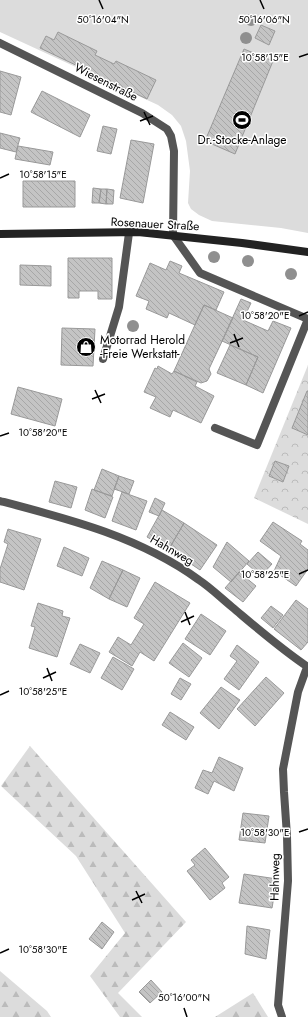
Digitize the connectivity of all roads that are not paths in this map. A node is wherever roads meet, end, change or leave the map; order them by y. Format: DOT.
graph roads {
  1 [pos="0,43"];
  2 [pos="130,233"];
  3 [pos="0,234"];
  4 [pos="173,235"];
  5 [pos="308,252"];
  6 [pos="103,359"];
  7 [pos="215,428"];
  8 [pos="0,500"];
  9 [pos="307,667"];
  10 [pos="282,1017"];
  1 -- 4 [label="street, Wiesenstraße"];
  2 -- 3 [label="street, Rosenauer Straße"];
  2 -- 4 [label="street, Rosenauer Straße"];
  2 -- 6 [label="street"];
  4 -- 5 [label="street, Rosenauer Straße"];
  4 -- 7 [label="street"];
  8 -- 9 [label="street, Hahnweg"];
  9 -- 10 [label="street, Hahnweg"];
}
